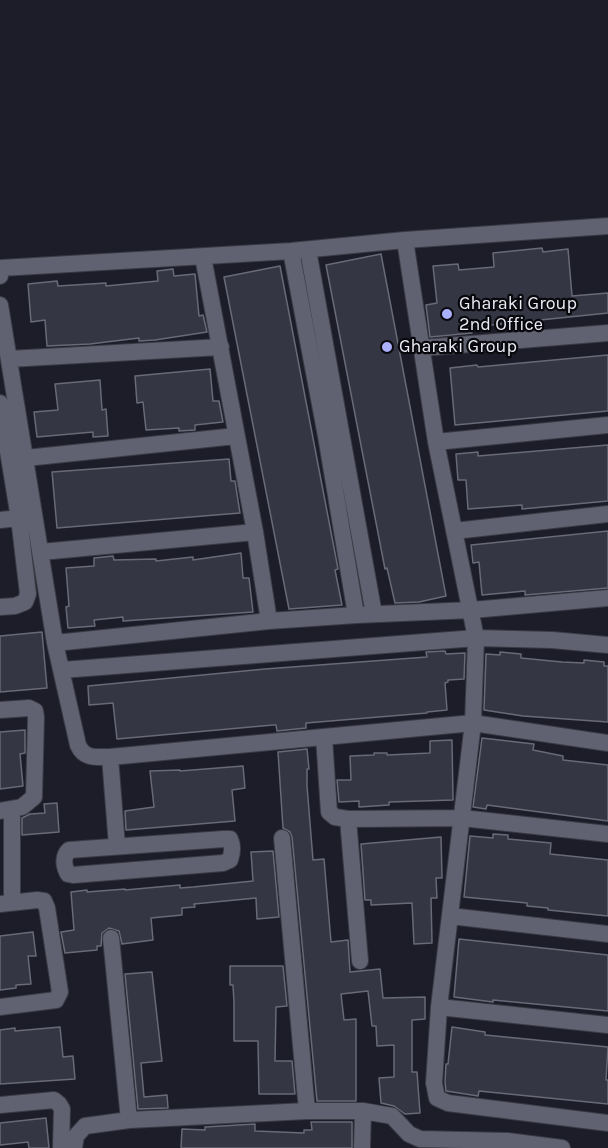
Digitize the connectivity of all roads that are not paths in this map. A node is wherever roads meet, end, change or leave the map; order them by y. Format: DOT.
graph roads {
  1 [pos="608,226"];
  2 [pos="405,240"];
  3 [pos="300,250"];
  4 [pos="203,257"];
  5 [pos="0,276"];
  6 [pos="0,305"];
  7 [pos="608,333"];
  8 [pos="220,347"];
  9 [pos="421,348"];
  10 [pos="9,359"];
  11 [pos="0,403"];
  12 [pos="2,421"];
  13 [pos="608,425"];
  14 [pos="334,435"];
  15 [pos="237,436"];
  16 [pos="436,442"];
  17 [pos="26,458"];
  18 [pos="608,514"];
  19 [pos="19,518"];
  20 [pos="0,520"];
  21 [pos="454,531"];
  22 [pos="255,532"];
  23 [pos="41,552"];
  24 [pos="608,598"];
  25 [pos="0,607"];
  26 [pos="472,610"];
  27 [pos="374,614"];
  28 [pos="356,615"];
  29 [pos="269,621"];
  30 [pos="476,638"];
  31 [pos="55,642"];
  32 [pos="608,645"];
  33 [pos="62,670"];
  34 [pos="0,710"];
  35 [pos="473,723"];
  36 [pos="324,737"];
  37 [pos="608,743"];
  38 [pos="110,757"];
  39 [pos="6,810"];
  40 [pos="462,818"];
  41 [pos="348,819"];
  42 [pos="608,834"];
  43 [pos="282,838"];
  44 [pos="117,846"];
  45 [pos="6,903"];
  46 [pos="450,916"];
  47 [pos="608,934"];
  48 [pos="111,938"];
  49 [pos="360,961"];
  50 [pos="0,1007"];
  51 [pos="439,1007"];
  52 [pos="608,1025"];
  53 [pos="0,1105"];
  54 [pos="308,1111"];
  55 [pos="363,1111"];
  56 [pos="129,1120"];
  57 [pos="608,1123"];
  58 [pos="429,1143"];
  59 [pos="507,1145"];
  60 [pos="62,1148"];
  61 [pos="74,1148"];
  62 [pos="362,1148"];
  63 [pos="562,1148"];
  1 -- 2 [label="street"];
  2 -- 3 [label="street"];
  2 -- 9 [label="street"];
  3 -- 4 [label="street"];
  3 -- 14 [label="street"];
  4 -- 5 [label="street"];
  4 -- 8 [label="street"];
  6 -- 10 [label="street"];
  7 -- 9 [label="street"];
  8 -- 10 [label="street"];
  8 -- 15 [label="street"];
  9 -- 16 [label="street"];
  10 -- 17 [label="street"];
  11 -- 12 [label="street"];
  12 -- 19 [label="street"];
  13 -- 16 [label="street"];
  14 -- 27 [label="street"];
  14 -- 28 [label="street"];
  15 -- 17 [label="street"];
  15 -- 22 [label="street"];
  16 -- 21 [label="street"];
  17 -- 23 [label="street"];
  18 -- 21 [label="street"];
  19 -- 20 [label="street"];
  19 -- 25 [label="street"];
  21 -- 26 [label="street"];
  22 -- 23 [label="street"];
  22 -- 29 [label="street"];
  23 -- 31 [label="street"];
  24 -- 26 [label="street"];
  26 -- 27 [label="street"];
  26 -- 30 [label="street"];
  27 -- 28 [label="street"];
  28 -- 29 [label="street"];
  29 -- 31 [label="street"];
  30 -- 32 [label="street"];
  30 -- 33 [label="street"];
  30 -- 35 [label="street"];
  31 -- 33 [label="street"];
  33 -- 38 [label="street"];
  34 -- 39 [label="street"];
  35 -- 36 [label="street"];
  35 -- 37 [label="street"];
  35 -- 40 [label="street"];
  36 -- 38 [label="street"];
  36 -- 41 [label="street"];
  38 -- 44 [label="street"];
  39 -- 45 [label="street"];
  40 -- 41 [label="street"];
  40 -- 42 [label="street"];
  40 -- 46 [label="street"];
  41 -- 49 [label="street"];
  43 -- 54 [label="street"];
  44 -- 44 [label="street"];
  45 -- 50 [label="street"];
  46 -- 47 [label="street"];
  46 -- 51 [label="street"];
  48 -- 56 [label="street"];
  51 -- 52 [label="street"];
  51 -- 57 [label="street"];
  53 -- 60 [label="street"];
  54 -- 55 [label="street"];
  54 -- 56 [label="street"];
  55 -- 58 [label="street"];
  55 -- 62 [label="street"];
  56 -- 61 [label="street"];
  58 -- 59 [label="street"];
  59 -- 63 [label="street"];
}
